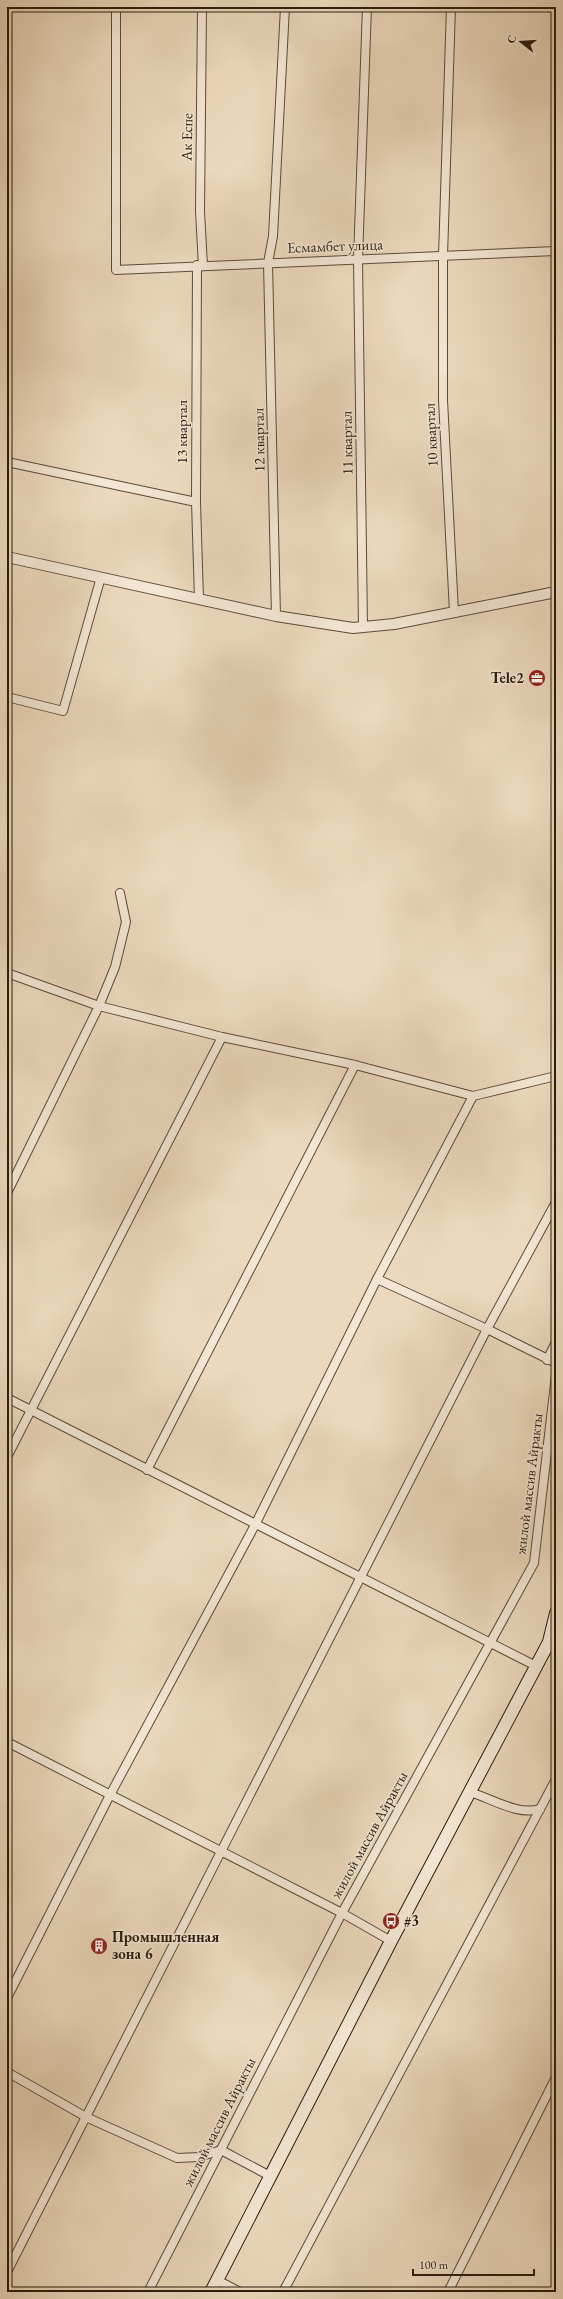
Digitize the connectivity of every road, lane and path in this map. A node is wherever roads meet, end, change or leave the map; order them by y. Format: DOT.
graph roads {
  1 [pos="116,7"];
  2 [pos="202,7"];
  3 [pos="285,7"];
  4 [pos="367,7"];
  5 [pos="451,7"];
  6 [pos="556,251"];
  7 [pos="443,256"];
  8 [pos="358,259"];
  9 [pos="268,263"];
  10 [pos="200,266"];
  11 [pos="7,462"];
  12 [pos="196,502"];
  13 [pos="7,557"];
  14 [pos="101,577"];
  15 [pos="556,592"];
  16 [pos="199,599"];
  17 [pos="454,612"];
  18 [pos="276,616"];
  19 [pos="364,627"];
  20 [pos="7,697"];
  21 [pos="120,893"];
  22 [pos="7,973"];
  23 [pos="99,1006"];
  24 [pos="222,1037"];
  25 [pos="355,1064"];
  26 [pos="556,1076"];
  27 [pos="473,1096"];
  28 [pos="7,1193"];
  29 [pos="556,1202"];
  30 [pos="377,1279"];
  31 [pos="487,1329"];
  32 [pos="556,1342"];
  33 [pos="547,1360"];
  34 [pos="556,1364"];
  35 [pos="556,1375"];
  36 [pos="7,1398"];
  37 [pos="31,1410"];
  38 [pos="7,1457"];
  39 [pos="147,1470"];
  40 [pos="255,1525"];
  41 [pos="360,1578"];
  42 [pos="556,1613"];
  43 [pos="491,1643"];
  44 [pos="536,1666"];
  45 [pos="7,1742"];
  46 [pos="556,1779"];
  47 [pos="470,1792"];
  48 [pos="110,1795"];
  49 [pos="540,1809"];
  50 [pos="221,1851"];
  51 [pos="342,1913"];
  52 [pos="391,1941"];
  53 [pos="7,1998"];
  54 [pos="7,2072"];
  55 [pos="556,2077"];
  56 [pos="86,2117"];
  57 [pos="221,2150"];
  58 [pos="270,2176"];
  59 [pos="7,2272"];
  60 [pos="217,2280"];
  61 [pos="148,2292"];
  62 [pos="211,2292"];
  63 [pos="240,2292"];
  64 [pos="283,2292"];
  65 [pos="448,2292"];
  1 -- 10 [label="street, Есмамбет улица"];
  2 -- 10 [label="street, Ак Еспе"];
  3 -- 9 [label="street"];
  4 -- 8 [label="street"];
  5 -- 7 [label="street"];
  6 -- 7 [label="street, Есмамбет улица"];
  7 -- 8 [label="street, Есмамбет улица"];
  7 -- 17 [label="street, 10 квартал"];
  8 -- 9 [label="street, Есмамбет улица"];
  8 -- 19 [label="street, 11 квартал"];
  9 -- 10 [label="street, Есмамбет улица"];
  9 -- 18 [label="street, 12 квартал"];
  10 -- 12 [label="street, 13 квартал"];
  11 -- 12 [label="street"];
  12 -- 16 [label="street, 13 квартал"];
  13 -- 14 [label="street"];
  14 -- 16 [label="street"];
  14 -- 20 [label="street"];
  15 -- 17 [label="street"];
  16 -- 18 [label="street"];
  17 -- 19 [label="street"];
  18 -- 19 [label="street"];
  21 -- 23 [label="street"];
  22 -- 23 [label="street"];
  23 -- 24 [label="street"];
  23 -- 28 [label="street"];
  24 -- 25 [label="street"];
  24 -- 37 [label="street"];
  25 -- 27 [label="street"];
  25 -- 39 [label="street"];
  26 -- 27 [label="street"];
  27 -- 30 [label="street"];
  29 -- 31 [label="street"];
  30 -- 31 [label="street"];
  30 -- 40 [label="street"];
  31 -- 33 [label="street"];
  31 -- 41 [label="street"];
  32 -- 33 [label="street"];
  33 -- 34 [label="street"];
  35 -- 43 [label="street, жилой массив Айракты"];
  36 -- 37 [label="street"];
  37 -- 38 [label="street"];
  37 -- 39 [label="street"];
  39 -- 40 [label="street"];
  40 -- 41 [label="street"];
  40 -- 48 [label="street"];
  41 -- 43 [label="street"];
  41 -- 50 [label="street"];
  42 -- 44 [label="main road"];
  43 -- 44 [label="street"];
  43 -- 51 [label="street, жилой массив Айракты"];
  44 -- 47 [label="main road"];
  45 -- 48 [label="street"];
  46 -- 49 [label="street"];
  47 -- 49 [label="street"];
  47 -- 52 [label="main road"];
  48 -- 50 [label="street"];
  48 -- 53 [label="street"];
  49 -- 64 [label="street"];
  50 -- 51 [label="street"];
  50 -- 56 [label="street"];
  51 -- 52 [label="street"];
  51 -- 57 [label="street, жилой массив Айракты"];
  52 -- 58 [label="main road"];
  54 -- 56 [label="street"];
  55 -- 65 [label="street"];
  56 -- 57 [label="street"];
  56 -- 59 [label="street"];
  57 -- 58 [label="street"];
  57 -- 61 [label="street, жилой массив Айракты"];
  58 -- 60 [label="main road"];
  60 -- 62 [label="main road"];
  60 -- 63 [label="street"];
}
